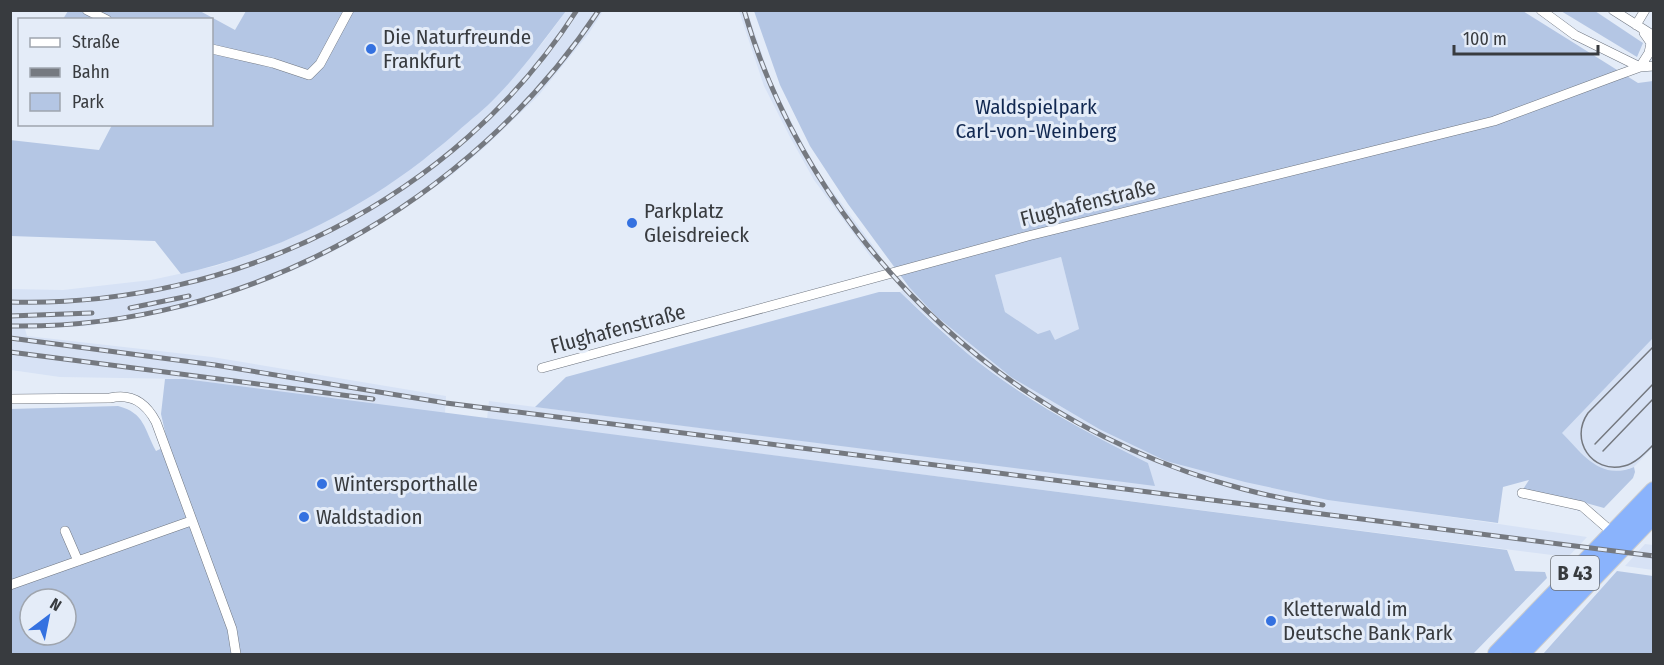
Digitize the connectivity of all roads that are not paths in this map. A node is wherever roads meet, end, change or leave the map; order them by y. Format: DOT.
graph roads {
  1 [pos="87,10"];
  2 [pos="349,10"];
  3 [pos="1541,10"];
  4 [pos="1613,10"];
  5 [pos="1645,10"];
  6 [pos="103,18"];
  7 [pos="1639,27"];
  8 [pos="1653,36"];
  9 [pos="213,49"];
  10 [pos="1653,66"];
  11 [pos="1640,67"];
  12 [pos="542,369"];
  13 [pos="10,399"];
  14 [pos="1653,491"];
  15 [pos="1522,493"];
  16 [pos="1653,514"];
  17 [pos="191,521"];
  18 [pos="65,531"];
  19 [pos="1613,533"];
  20 [pos="78,561"];
  21 [pos="10,585"];
  22 [pos="236,654"];
  23 [pos="1497,654"];
  24 [pos="1520,654"];
  1 -- 6 [label="street"];
  2 -- 9 [label="street"];
  3 -- 11 [label="street"];
  4 -- 7 [label="street"];
  5 -- 7 [label="street"];
  7 -- 8 [label="street"];
  7 -- 11 [label="street"];
  10 -- 11 [label="street, Flughafenstraße"];
  11 -- 12 [label="street, Flughafenstraße"];
  13 -- 17 [label="street"];
  14 -- 19 [label="highway, B 43"];
  15 -- 19 [label="street"];
  16 -- 24 [label="highway, B 43"];
  17 -- 20 [label="street"];
  17 -- 22 [label="street"];
  18 -- 20 [label="street"];
  19 -- 23 [label="highway, B 43"];
  20 -- 21 [label="street"];
}
